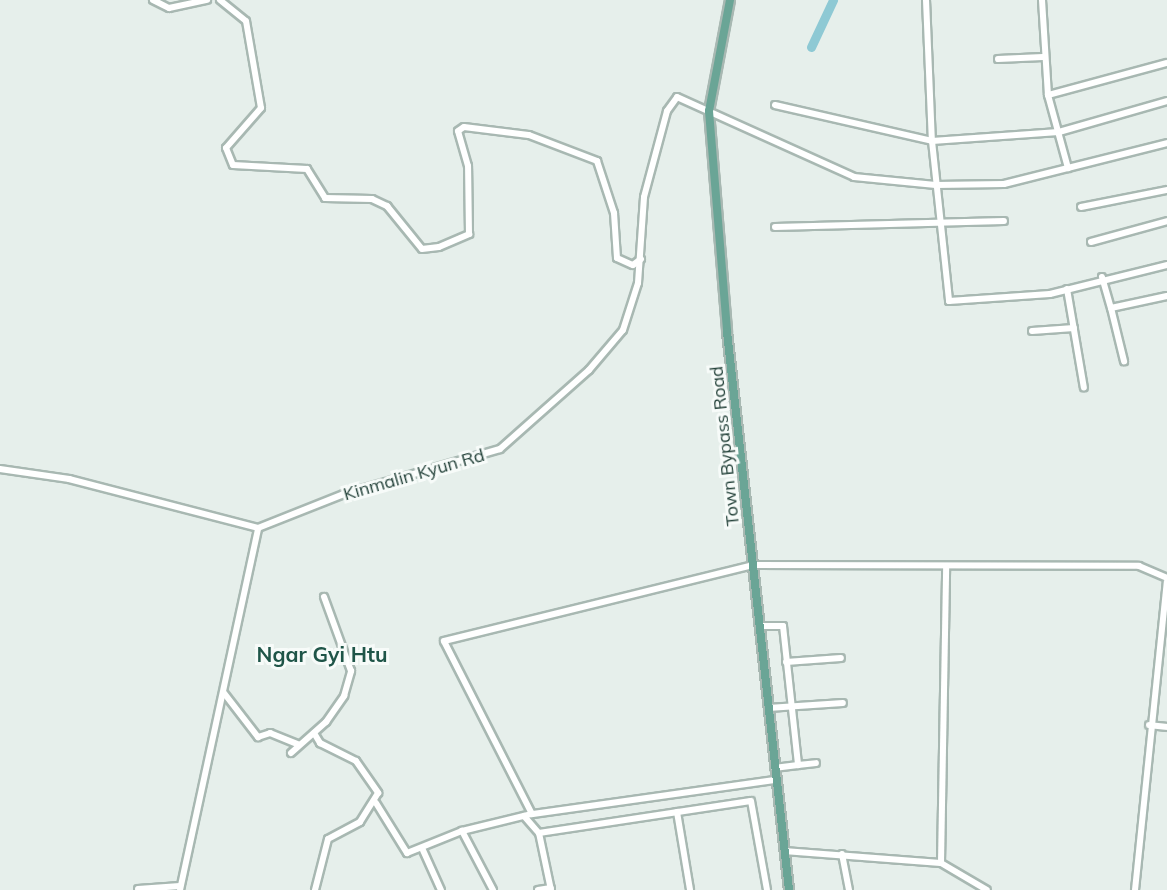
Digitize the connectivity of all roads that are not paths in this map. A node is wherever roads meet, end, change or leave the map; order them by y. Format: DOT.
graph roads {
  1 [pos="153,0"];
  2 [pos="207,0"];
  3 [pos="222,0"];
  4 [pos="729,0"];
  5 [pos="926,0"];
  6 [pos="1042,0"];
  7 [pos="1043,57"];
  8 [pos="998,59"];
  9 [pos="1167,63"];
  10 [pos="1048,95"];
  11 [pos="1167,101"];
  12 [pos="775,105"];
  13 [pos="709,111"];
  14 [pos="1059,132"];
  15 [pos="932,141"];
  16 [pos="1167,143"];
  17 [pos="1068,168"];
  18 [pos="936,185"];
  19 [pos="1167,190"];
  20 [pos="1081,207"];
  21 [pos="1167,220"];
  22 [pos="1004,221"];
  23 [pos="943,222"];
  24 [pos="775,226"];
  25 [pos="1091,242"];
  26 [pos="641,259"];
  27 [pos="1167,265"];
  28 [pos="1102,277"];
  29 [pos="1067,289"];
  30 [pos="1167,296"];
  31 [pos="1111,308"];
  32 [pos="1074,328"];
  33 [pos="1032,331"];
  34 [pos="1124,362"];
  35 [pos="1084,388"];
  36 [pos="0,468"];
  37 [pos="258,528"];
  38 [pos="753,565"];
  39 [pos="946,567"];
  40 [pos="1167,580"];
  41 [pos="324,597"];
  42 [pos="759,626"];
  43 [pos="841,658"];
  44 [pos="786,662"];
  45 [pos="224,693"];
  46 [pos="843,703"];
  47 [pos="792,706"];
  48 [pos="768,708"];
  49 [pos="1149,726"];
  50 [pos="1167,727"];
  51 [pos="314,733"];
  52 [pos="299,745"];
  53 [pos="291,753"];
  54 [pos="816,763"];
  55 [pos="798,765"];
  56 [pos="774,768"];
  57 [pos="775,780"];
  58 [pos="376,803"];
  59 [pos="677,812"];
  60 [pos="532,814"];
  61 [pos="524,816"];
  62 [pos="462,831"];
  63 [pos="539,833"];
  64 [pos="422,848"];
  65 [pos="784,851"];
  66 [pos="842,854"];
  67 [pos="941,863"];
  68 [pos="180,888"];
  69 [pos="138,889"];
  70 [pos="551,889"];
  71 [pos="315,890"];
  72 [pos="441,890"];
  73 [pos="493,890"];
  74 [pos="538,890"];
  75 [pos="690,890"];
  76 [pos="766,890"];
  77 [pos="789,890"];
  78 [pos="849,890"];
  79 [pos="987,890"];
  80 [pos="1135,890"];
  1 -- 2 [label="street"];
  3 -- 26 [label="street"];
  4 -- 13 [label="main road, Town Bypass Road"];
  5 -- 15 [label="street"];
  6 -- 7 [label="street"];
  7 -- 8 [label="street"];
  7 -- 10 [label="street"];
  9 -- 10 [label="street"];
  10 -- 14 [label="street"];
  11 -- 14 [label="street"];
  12 -- 15 [label="street"];
  13 -- 18 [label="street"];
  13 -- 26 [label="street, Kinmalin Kyun Rd"];
  13 -- 38 [label="main road, Town Bypass Road"];
  14 -- 15 [label="street"];
  14 -- 17 [label="street"];
  15 -- 18 [label="street"];
  16 -- 17 [label="street"];
  17 -- 18 [label="street"];
  18 -- 23 [label="street"];
  19 -- 20 [label="street"];
  21 -- 25 [label="street"];
  22 -- 23 [label="street"];
  23 -- 24 [label="street"];
  23 -- 29 [label="street"];
  26 -- 37 [label="street, Kinmalin Kyun Rd"];
  27 -- 28 [label="street"];
  28 -- 29 [label="street"];
  28 -- 31 [label="street"];
  29 -- 32 [label="street"];
  30 -- 31 [label="street"];
  31 -- 34 [label="street"];
  32 -- 33 [label="street"];
  32 -- 35 [label="street"];
  36 -- 37 [label="street"];
  37 -- 45 [label="street"];
  38 -- 39 [label="street"];
  38 -- 42 [label="main road, Town Bypass Road"];
  38 -- 60 [label="street"];
  39 -- 40 [label="street"];
  39 -- 67 [label="street"];
  40 -- 49 [label="street"];
  41 -- 51 [label="street"];
  42 -- 44 [label="street"];
  42 -- 48 [label="main road, Town Bypass Road"];
  43 -- 44 [label="street"];
  44 -- 47 [label="street"];
  45 -- 52 [label="street"];
  45 -- 68 [label="street"];
  46 -- 47 [label="street"];
  47 -- 48 [label="street"];
  47 -- 55 [label="street"];
  48 -- 56 [label="main road, Town Bypass Road"];
  49 -- 50 [label="street"];
  49 -- 80 [label="street"];
  51 -- 52 [label="street"];
  51 -- 58 [label="street"];
  52 -- 53 [label="street"];
  54 -- 55 [label="street"];
  55 -- 56 [label="street"];
  56 -- 57 [label="main road, Town Bypass Road"];
  57 -- 60 [label="street"];
  57 -- 65 [label="main road, Town Bypass Road"];
  58 -- 64 [label="street"];
  58 -- 71 [label="street"];
  59 -- 63 [label="street"];
  59 -- 75 [label="street"];
  59 -- 76 [label="street"];
  60 -- 61 [label="street"];
  61 -- 62 [label="street"];
  61 -- 63 [label="street"];
  62 -- 64 [label="street"];
  62 -- 73 [label="street"];
  63 -- 70 [label="street"];
  64 -- 72 [label="street"];
  65 -- 66 [label="street"];
  65 -- 77 [label="main road, Town Bypass Road"];
  66 -- 67 [label="street"];
  66 -- 78 [label="street"];
  67 -- 79 [label="street"];
  68 -- 69 [label="street"];
  70 -- 74 [label="street"];
}
